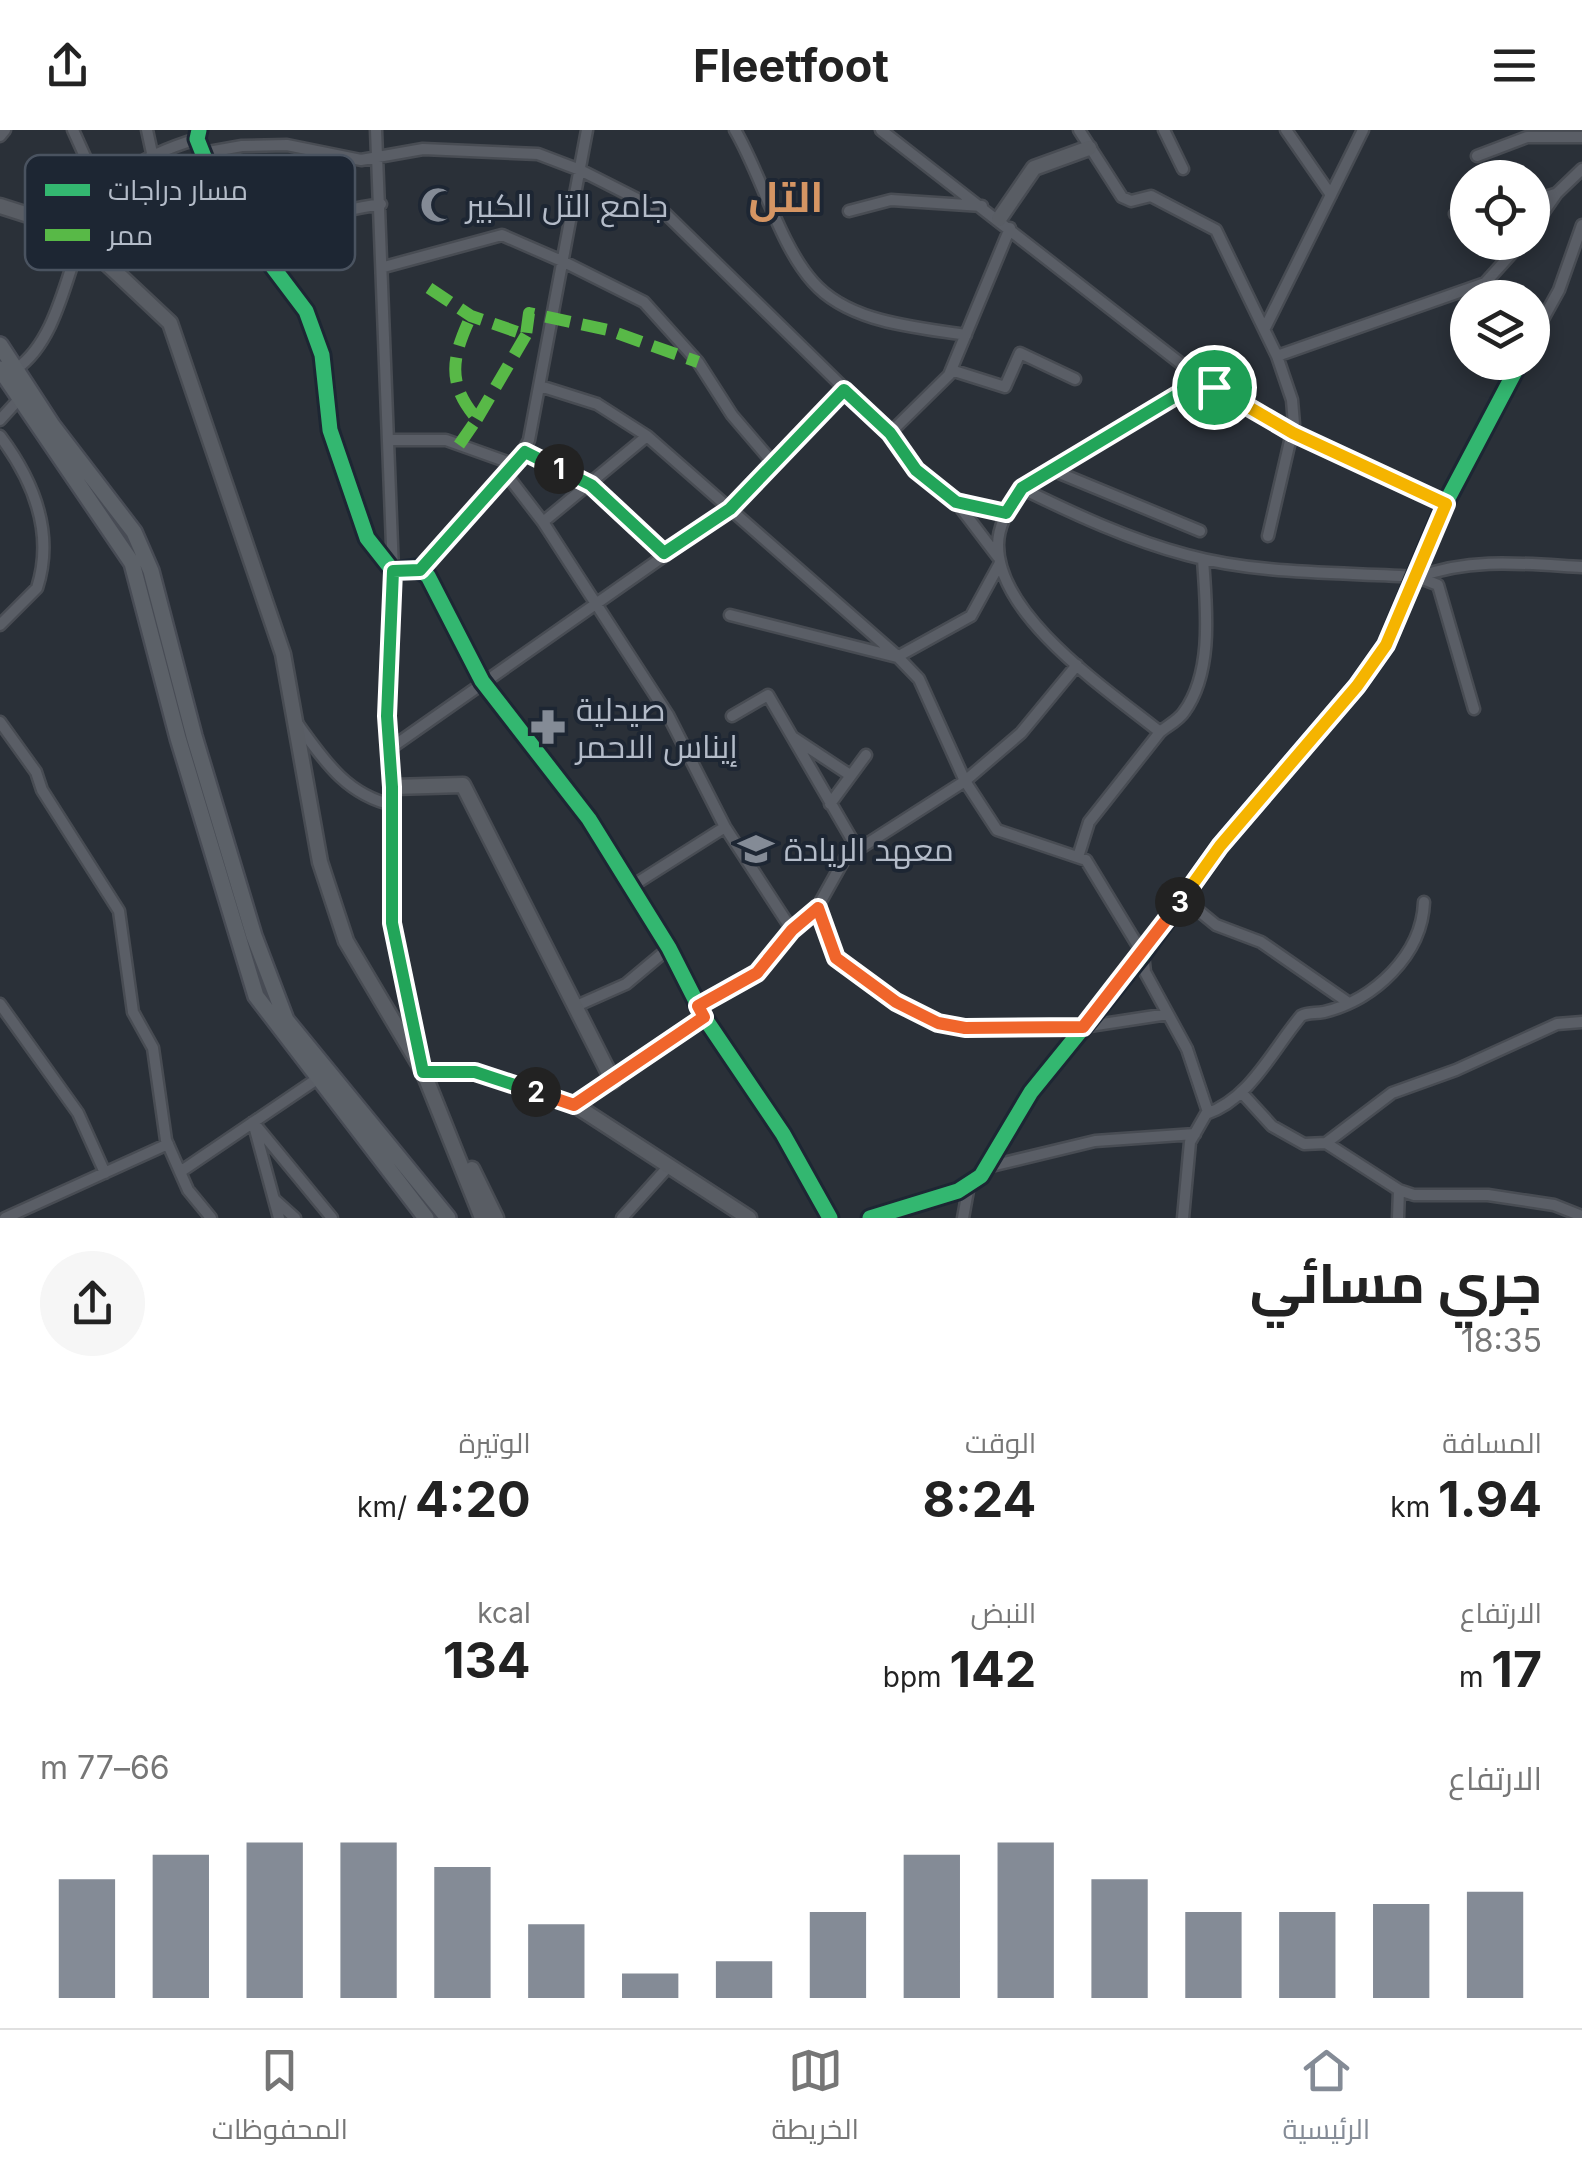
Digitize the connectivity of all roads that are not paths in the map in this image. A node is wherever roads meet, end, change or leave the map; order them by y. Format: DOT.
graph roads {
  1 [pos="6,130"];
  2 [pos="73,130"];
  3 [pos="147,130"];
  4 [pos="376,130"];
  5 [pos="587,130"];
  6 [pos="735,130"];
  7 [pos="881,130"];
  8 [pos="1079,130"];
  9 [pos="1164,130"];
  10 [pos="1286,130"];
  11 [pos="1363,130"];
  12 [pos="198,134"];
  13 [pos="0,136"];
  14 [pos="1582,138"];
  15 [pos="1090,148"];
  16 [pos="152,152"];
  17 [pos="203,153"];
  18 [pos="84,155"];
  19 [pos="148,155"];
  20 [pos="336,155"];
  21 [pos="1477,156"];
  22 [pos="378,158"];
  23 [pos="355,159"];
  24 [pos="1182,169"];
  25 [pos="1582,169"];
  26 [pos="580,170"];
  27 [pos="1557,193"];
  28 [pos="1331,195"];
  29 [pos="1550,195"];
  30 [pos="1550,203"];
  31 [pos="381,204"];
  32 [pos="0,206"];
  33 [pos="983,206"];
  34 [pos="355,210"];
  35 [pos="849,211"];
  36 [pos="25,214"];
  37 [pos="1004,223"];
  38 [pos="1582,225"];
  39 [pos="1506,260"];
  40 [pos="564,262"];
  41 [pos="384,267"];
  42 [pos="70,270"];
  43 [pos="114,270"];
  44 [pos="276,270"];
  45 [pos="1550,306"];
  46 [pos="1265,328"];
  47 [pos="966,334"];
  48 [pos="0,344"];
  49 [pos="1277,356"];
  50 [pos="8,369"];
  51 [pos="951,370"];
  52 [pos="1074,379"];
  53 [pos="1202,380"];
  54 [pos="1511,380"];
  55 [pos="540,386"];
  56 [pos="844,390"];
  57 [pos="20,398"];
  58 [pos="0,420"];
  59 [pos="890,433"];
  60 [pos="1293,433"];
  61 [pos="0,436"];
  62 [pos="648,436"];
  63 [pos="389,440"];
  64 [pos="525,452"];
  65 [pos="773,463"];
  66 [pos="516,465"];
  67 [pos="1052,470"];
  68 [pos="507,475"];
  69 [pos="591,485"];
  70 [pos="1022,488"];
  71 [pos="956,502"];
  72 [pos="1446,504"];
  73 [pos="730,509"];
  74 [pos="1006,513"];
  75 [pos="543,522"];
  76 [pos="1200,531"];
  77 [pos="1268,536"];
  78 [pos="664,553"];
  79 [pos="1202,558"];
  80 [pos="1000,560"];
  81 [pos="1582,567"];
  82 [pos="420,570"];
  83 [pos="393,571"];
  84 [pos="1418,578"];
  85 [pos="596,606"];
  86 [pos="730,615"];
  87 [pos="0,624"];
  88 [pos="897,657"];
  89 [pos="1076,666"];
  90 [pos="482,681"];
  91 [pos="1474,709"];
  92 [pos="732,716"];
  93 [pos="0,722"];
  94 [pos="296,722"];
  95 [pos="1160,732"];
  96 [pos="793,737"];
  97 [pos="388,750"];
  98 [pos="866,755"];
  99 [pos="850,775"];
  100 [pos="965,781"];
  101 [pos="392,787"];
  102 [pos="830,804"];
  103 [pos="392,805"];
  104 [pos="725,828"];
  105 [pos="858,850"];
  106 [pos="1078,857"];
  107 [pos="632,886"];
  108 [pos="1184,898"];
  109 [pos="1424,902"];
  110 [pos="818,908"];
  111 [pos="792,930"];
  112 [pos="669,948"];
  113 [pos="1143,954"];
  114 [pos="1346,1001"];
  115 [pos="0,1004"];
  116 [pos="574,1007"];
  117 [pos="701,1011"];
  118 [pos="1168,1014"];
  119 [pos="1582,1022"];
  120 [pos="1083,1027"];
  121 [pos="423,1072"];
  122 [pos="317,1080"];
  123 [pos="613,1080"];
  124 [pos="1241,1092"];
  125 [pos="574,1105"];
  126 [pos="1208,1112"];
  127 [pos="446,1120"];
  128 [pos="254,1122"];
  129 [pos="1194,1134"];
  130 [pos="1326,1143"];
  131 [pos="168,1144"];
  132 [pos="668,1167"];
  133 [pos="987,1167"];
  134 [pos="180,1172"];
  135 [pos="105,1173"];
  136 [pos="969,1186"];
  137 [pos="1399,1190"];
  138 [pos="274,1199"];
  139 [pos="1582,1216"];
  140 [pos="5,1218"];
  141 [pos="212,1218"];
  142 [pos="279,1218"];
  143 [pos="295,1218"];
  144 [pos="332,1218"];
  145 [pos="426,1218"];
  146 [pos="448,1218"];
  147 [pos="482,1218"];
  148 [pos="496,1218"];
  149 [pos="622,1218"];
  150 [pos="749,1218"];
  151 [pos="830,1218"];
  152 [pos="870,1218"];
  153 [pos="964,1218"];
  154 [pos="1183,1218"];
  155 [pos="1398,1218"];
  1 -- 13 [label="street"];
  2 -- 18 [label="street"];
  3 -- 16 [label="street"];
  4 -- 22 [label="street"];
  5 -- 26 [label="street"];
  6 -- 47 [label="street"];
  7 -- 33 [label="street"];
  8 -- 15 [label="street"];
  9 -- 24 [label="street"];
  10 -- 28 [label="street"];
  11 -- 28 [label="street"];
  12 -- 16 [label="street"];
  12 -- 17 [label="street"];
  14 -- 21 [label="street"];
  15 -- 37 [label="main road"];
  15 -- 46 [label="street"];
  16 -- 19 [label="street"];
  17 -- 20 [label="street"];
  22 -- 23 [label="street"];
  22 -- 26 [label="street"];
  22 -- 31 [label="street"];
  25 -- 27 [label="street"];
  26 -- 40 [label="street"];
  26 -- 56 [label="street"];
  27 -- 29 [label="street"];
  27 -- 30 [label="street"];
  28 -- 46 [label="street"];
  31 -- 34 [label="street"];
  31 -- 41 [label="street"];
  32 -- 36 [label="main road"];
  33 -- 35 [label="street"];
  33 -- 37 [label="street"];
  37 -- 47 [label="street"];
  37 -- 53 [label="street"];
  38 -- 45 [label="street"];
  39 -- 49 [label="street"];
  40 -- 41 [label="street"];
  40 -- 55 [label="street"];
  40 -- 65 [label="street"];
  41 -- 63 [label="street"];
  42 -- 50 [label="street"];
  43 -- 94 [label="main road"];
  44 -- 83 [label="street"];
  46 -- 49 [label="street"];
  47 -- 51 [label="street"];
  48 -- 50 [label="main road"];
  49 -- 60 [label="street"];
  50 -- 57 [label="main road"];
  50 -- 146 [label="main road"];
  51 -- 52 [label="street"];
  51 -- 59 [label="street"];
  53 -- 60 [label="street"];
  53 -- 67 [label="street"];
  54 -- 72 [label="street"];
  55 -- 62 [label="street"];
  55 -- 64 [label="street"];
  56 -- 59 [label="street"];
  56 -- 65 [label="street"];
  57 -- 58 [label="street"];
  57 -- 122 [label="main road"];
  59 -- 71 [label="street"];
  60 -- 72 [label="street"];
  60 -- 77 [label="street"];
  61 -- 87 [label="street"];
  62 -- 69 [label="street"];
  62 -- 73 [label="street"];
  63 -- 66 [label="street"];
  63 -- 83 [label="street"];
  64 -- 66 [label="street"];
  64 -- 69 [label="street"];
  65 -- 73 [label="street"];
  66 -- 68 [label="street"];
  67 -- 70 [label="street"];
  67 -- 76 [label="street"];
  68 -- 75 [label="street"];
  68 -- 82 [label="street"];
  69 -- 75 [label="street"];
  69 -- 78 [label="street"];
  70 -- 74 [label="street"];
  70 -- 79 [label="street"];
  71 -- 74 [label="street"];
  71 -- 80 [label="street"];
  72 -- 84 [label="street"];
  73 -- 78 [label="street"];
  73 -- 88 [label="street"];
  74 -- 80 [label="street"];
  75 -- 85 [label="street"];
  78 -- 85 [label="street"];
  79 -- 84 [label="street"];
  79 -- 95 [label="street"];
  80 -- 88 [label="street"];
  80 -- 89 [label="street"];
  81 -- 84 [label="street"];
  82 -- 83 [label="street"];
  82 -- 90 [label="street"];
  83 -- 97 [label="street"];
  84 -- 91 [label="street"];
  84 -- 108 [label="street"];
  85 -- 90 [label="street"];
  85 -- 104 [label="street"];
  86 -- 88 [label="street"];
  88 -- 100 [label="street"];
  89 -- 95 [label="street"];
  89 -- 100 [label="street"];
  90 -- 97 [label="street"];
  90 -- 107 [label="street"];
  92 -- 96 [label="street"];
  93 -- 131 [label="street"];
  94 -- 103 [label="street"];
  94 -- 121 [label="main road"];
  95 -- 106 [label="street"];
  96 -- 99 [label="street"];
  96 -- 102 [label="street"];
  97 -- 101 [label="street"];
  98 -- 99 [label="street"];
  99 -- 102 [label="street"];
  100 -- 105 [label="street"];
  100 -- 106 [label="street"];
  101 -- 103 [label="street"];
  101 -- 116 [label="main road"];
  102 -- 105 [label="street"];
  103 -- 121 [label="street"];
  104 -- 107 [label="street"];
  104 -- 111 [label="street"];
  105 -- 110 [label="street"];
  106 -- 113 [label="street"];
  107 -- 112 [label="street"];
  108 -- 113 [label="street"];
  108 -- 114 [label="street"];
  109 -- 114 [label="street"];
  110 -- 111 [label="street"];
  110 -- 120 [label="street"];
  111 -- 117 [label="street"];
  112 -- 116 [label="street"];
  112 -- 117 [label="street"];
  113 -- 118 [label="street"];
  113 -- 120 [label="street"];
  114 -- 124 [label="street"];
  115 -- 135 [label="street"];
  116 -- 123 [label="main road"];
  117 -- 123 [label="street"];
  117 -- 151 [label="street"];
  118 -- 120 [label="street"];
  118 -- 126 [label="street"];
  119 -- 130 [label="street"];
  120 -- 133 [label="street"];
  121 -- 125 [label="street"];
  121 -- 127 [label="main road"];
  122 -- 128 [label="street"];
  122 -- 145 [label="main road"];
  123 -- 125 [label="street"];
  124 -- 126 [label="street"];
  124 -- 130 [label="street"];
  125 -- 132 [label="main road"];
  126 -- 129 [label="street"];
  127 -- 147 [label="main road"];
  127 -- 148 [label="main road"];
  128 -- 134 [label="street"];
  128 -- 138 [label="street"];
  128 -- 144 [label="street"];
  129 -- 133 [label="street"];
  129 -- 154 [label="street"];
  130 -- 137 [label="street"];
  131 -- 134 [label="street"];
  131 -- 135 [label="street"];
  132 -- 149 [label="street"];
  132 -- 150 [label="main road"];
  133 -- 136 [label="street"];
  134 -- 141 [label="street"];
  135 -- 140 [label="street"];
  136 -- 152 [label="street"];
  136 -- 153 [label="street"];
  137 -- 139 [label="street"];
  137 -- 155 [label="street"];
  138 -- 142 [label="street"];
  138 -- 143 [label="street"];
}
